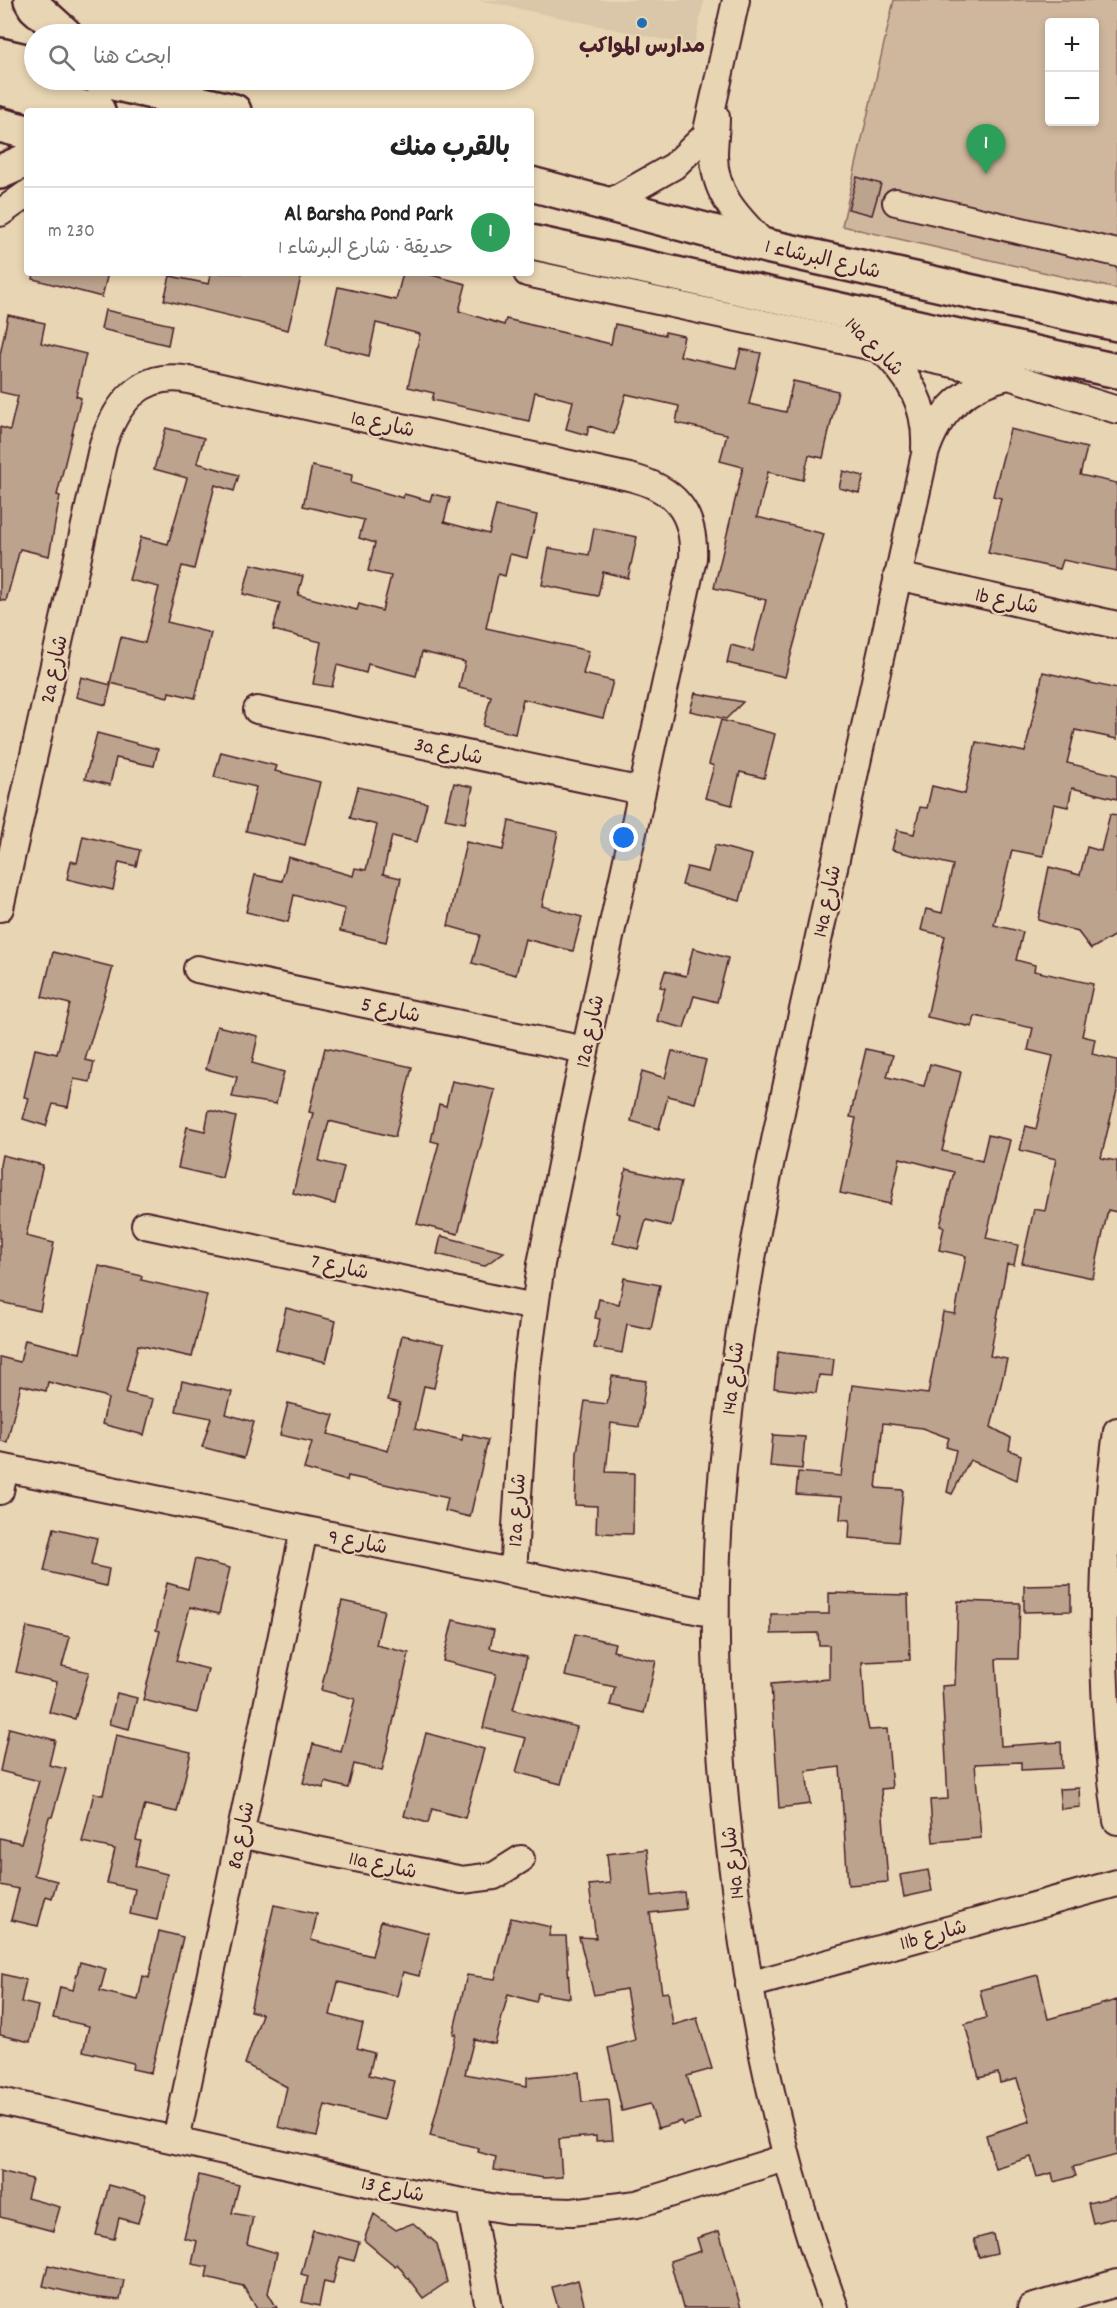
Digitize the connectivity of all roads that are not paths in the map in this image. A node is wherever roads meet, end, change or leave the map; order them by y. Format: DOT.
graph roads {
  1 [pos="32,0"];
  2 [pos="736,0"];
  3 [pos="55,24"];
  4 [pos="0,55"];
  5 [pos="24,61"];
  6 [pos="0,88"];
  7 [pos="156,90"];
  8 [pos="715,99"];
  9 [pos="85,108"];
  10 [pos="223,108"];
  11 [pos="0,125"];
  12 [pos="24,131"];
  13 [pos="24,161"];
  14 [pos="0,172"];
  15 [pos="534,185"];
  16 [pos="24,196"];
  17 [pos="896,202"];
  18 [pos="608,204"];
  19 [pos="0,213"];
  20 [pos="534,243"];
  21 [pos="766,246"];
  22 [pos="1117,253"];
  23 [pos="534,274"];
  24 [pos="838,309"];
  25 [pos="1117,324"];
  26 [pos="879,348"];
  27 [pos="1117,370"];
  28 [pos="1009,376"];
  29 [pos="1117,410"];
  30 [pos="108,429"];
  31 [pos="925,454"];
  32 [pos="675,498"];
  33 [pos="897,576"];
  34 [pos="1117,625"];
  35 [pos="257,710"];
  36 [pos="642,790"];
  37 [pos="0,908"];
  38 [pos="197,969"];
  39 [pos="585,1050"];
  40 [pos="145,1225"];
  41 [pos="534,1307"];
  42 [pos="1117,1431"];
  43 [pos="2,1476"];
  44 [pos="304,1530"];
  45 [pos="513,1572"];
  46 [pos="716,1614"];
  47 [pos="1117,1821"];
  48 [pos="240,1834"];
  49 [pos="521,1859"];
  50 [pos="1117,1883"];
  51 [pos="749,1985"];
  52 [pos="0,2101"];
  53 [pos="176,2140"];
  54 [pos="785,2158"];
  55 [pos="470,2204"];
  56 [pos="1117,2283"];
  57 [pos="489,2308"];
  58 [pos="835,2308"];
  59 [pos="1031,2308"];
  1 -- 3 [label="street"];
  2 -- 8 [label="street"];
  4 -- 5 [label="street"];
  6 -- 9 [label="street"];
  7 -- 10 [label="street"];
  8 -- 18 [label="street"];
  8 -- 21 [label="street"];
  11 -- 12 [label="street"];
  13 -- 14 [label="street"];
  15 -- 18 [label="street, شارع البرشاء 1"];
  16 -- 19 [label="street"];
  17 -- 22 [label="street"];
  18 -- 21 [label="street, شارع البرشاء 1"];
  20 -- 24 [label="street"];
  21 -- 25 [label="street, شارع البرشاء 1"];
  23 -- 26 [label="street"];
  24 -- 26 [label="street, 14a شارع"];
  24 -- 27 [label="street"];
  26 -- 28 [label="street"];
  26 -- 31 [label="street, 14a شارع"];
  28 -- 29 [label="street"];
  28 -- 31 [label="street, 14a شارع"];
  30 -- 32 [label="street, 1a شارع"];
  30 -- 37 [label="street, 2a شارع"];
  31 -- 33 [label="street, 14a شارع"];
  32 -- 36 [label="street, 12a شارع"];
  33 -- 34 [label="street, 1b شارع"];
  33 -- 46 [label="street, 14a شارع"];
  35 -- 36 [label="street, 3a شارع"];
  36 -- 39 [label="street, 12a شارع"];
  38 -- 39 [label="street, شارع 5"];
  39 -- 41 [label="street, 12a شارع"];
  40 -- 41 [label="street, شارع 7"];
  41 -- 45 [label="street, 12a شارع"];
  42 -- 47 [label="street"];
  43 -- 44 [label="street, شارع 9"];
  44 -- 45 [label="street, شارع 9"];
  44 -- 48 [label="street, 8a شارع"];
  45 -- 46 [label="street, شارع 9"];
  46 -- 51 [label="street, 14a شارع"];
  48 -- 49 [label="street, 11a شارع"];
  48 -- 53 [label="street, 8a شارع"];
  50 -- 51 [label="street, 11b شارع"];
  51 -- 54 [label="street, 14a شارع"];
  52 -- 53 [label="street, شارع 13"];
  53 -- 55 [label="street, شارع 13"];
  54 -- 55 [label="street, شارع 13"];
  54 -- 58 [label="street, 14a شارع"];
  55 -- 57 [label="street"];
  56 -- 59 [label="street"];
}
